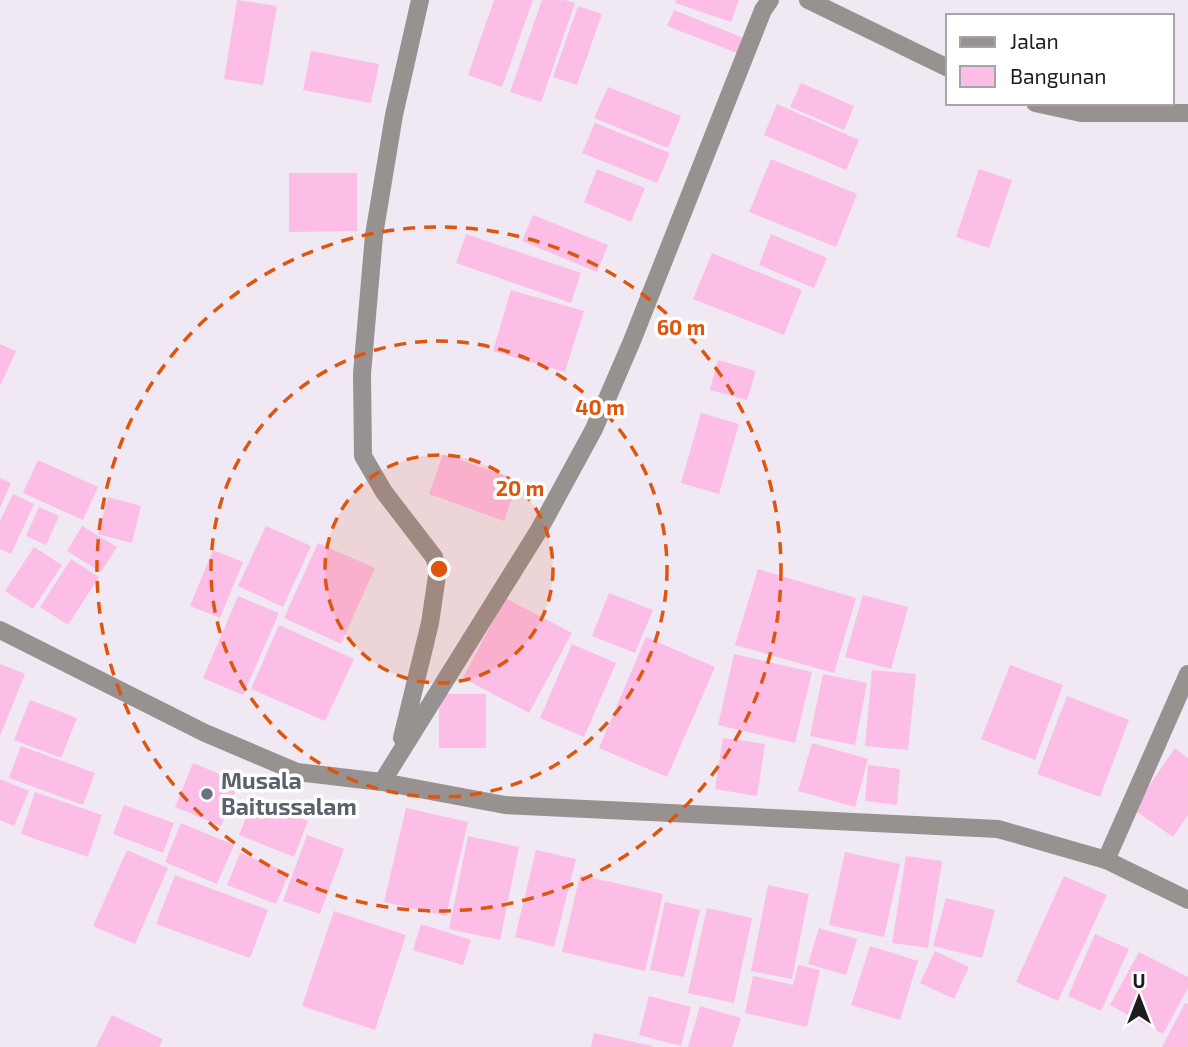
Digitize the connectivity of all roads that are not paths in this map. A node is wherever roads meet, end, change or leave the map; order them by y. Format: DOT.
graph roads {
  1 [pos="419,0"];
  2 [pos="770,0"];
  3 [pos="808,0"];
  4 [pos="946,67"];
  5 [pos="1044,105"];
  6 [pos="1188,113"];
  7 [pos="0,630"];
  8 [pos="1188,674"];
  9 [pos="399,752"];
  10 [pos="382,782"];
  11 [pos="1106,860"];
  12 [pos="1188,900"];
  1 -- 9 [label="street"];
  2 -- 9 [label="street"];
  3 -- 4 [label="street"];
  5 -- 6 [label="street"];
  7 -- 10 [label="street"];
  8 -- 11 [label="street"];
  9 -- 10 [label="street"];
  10 -- 11 [label="street"];
  11 -- 12 [label="street"];
}
